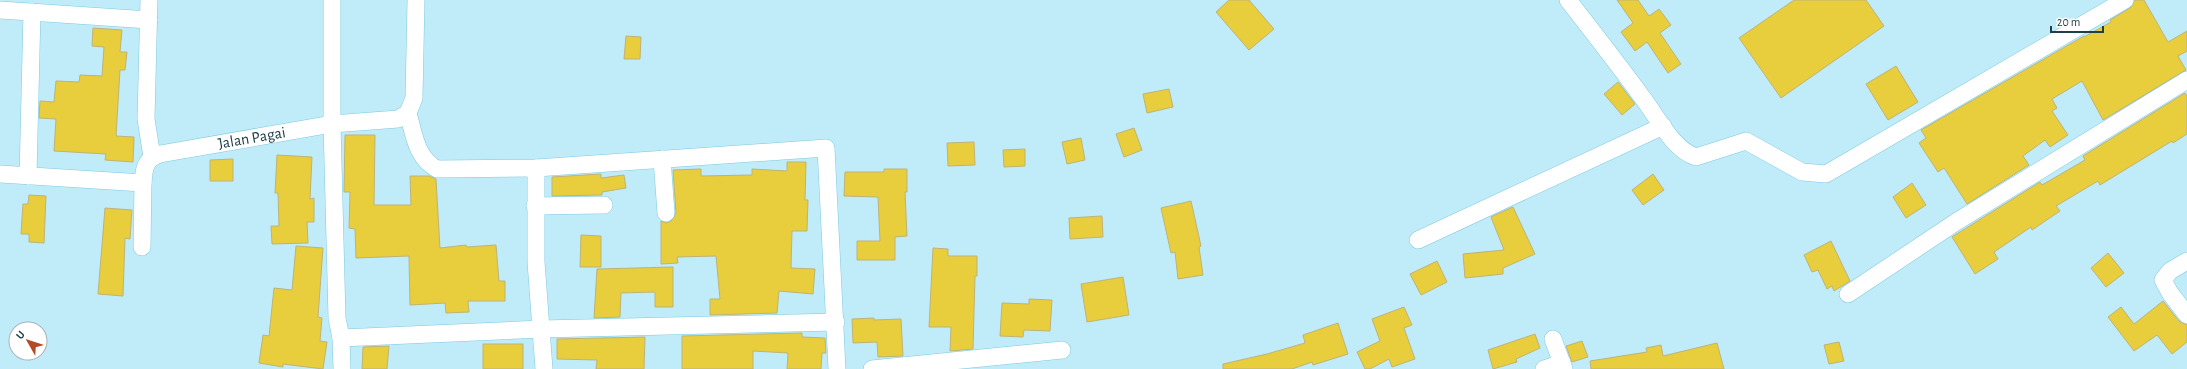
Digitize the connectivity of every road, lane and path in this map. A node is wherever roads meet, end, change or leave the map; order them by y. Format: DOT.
graph roads {
  1 [pos="149,0"];
  2 [pos="332,0"];
  3 [pos="416,0"];
  4 [pos="1568,0"];
  5 [pos="2125,0"];
  6 [pos="0,10"];
  7 [pos="32,12"];
  8 [pos="149,20"];
  9 [pos="2187,80"];
  10 [pos="408,113"];
  11 [pos="332,124"];
  12 [pos="1663,126"];
  13 [pos="152,157"];
  14 [pos="662,159"];
  15 [pos="536,168"];
  16 [pos="0,174"];
  17 [pos="28,176"];
  18 [pos="143,183"];
  19 [pos="604,205"];
  20 [pos="535,206"];
  21 [pos="666,213"];
  22 [pos="1418,240"];
  23 [pos="142,247"];
  24 [pos="2187,261"];
  25 [pos="1848,294"];
  26 [pos="2187,315"];
  27 [pos="836,322"];
  28 [pos="542,329"];
  29 [pos="341,338"];
  30 [pos="1553,339"];
  31 [pos="1062,350"];
  32 [pos="1563,366"];
  33 [pos="342,369"];
  34 [pos="544,369"];
  35 [pos="837,369"];
  36 [pos="872,369"];
  37 [pos="1544,369"];
  1 -- 8 [label="street"];
  2 -- 11 [label="street"];
  3 -- 10 [label="street"];
  4 -- 12 [label="street"];
  5 -- 12 [label="street"];
  6 -- 7 [label="street"];
  7 -- 8 [label="street"];
  7 -- 17 [label="street"];
  8 -- 13 [label="street"];
  9 -- 25 [label="street"];
  10 -- 11 [label="street, Jalan Pagai"];
  10 -- 15 [label="street"];
  11 -- 13 [label="street, Jalan Pagai"];
  11 -- 29 [label="street"];
  12 -- 22 [label="street"];
  13 -- 18 [label="street"];
  14 -- 15 [label="street"];
  14 -- 21 [label="street"];
  14 -- 27 [label="street"];
  15 -- 20 [label="street"];
  16 -- 17 [label="street"];
  17 -- 18 [label="street"];
  18 -- 23 [label="street"];
  19 -- 20 [label="street"];
  20 -- 28 [label="street"];
  24 -- 26 [label="street"];
  27 -- 28 [label="street"];
  27 -- 35 [label="street"];
  28 -- 29 [label="street"];
  28 -- 34 [label="street"];
  29 -- 33 [label="street"];
  30 -- 32 [label="street"];
  31 -- 36 [label="street"];
  32 -- 37 [label="street"];
}
